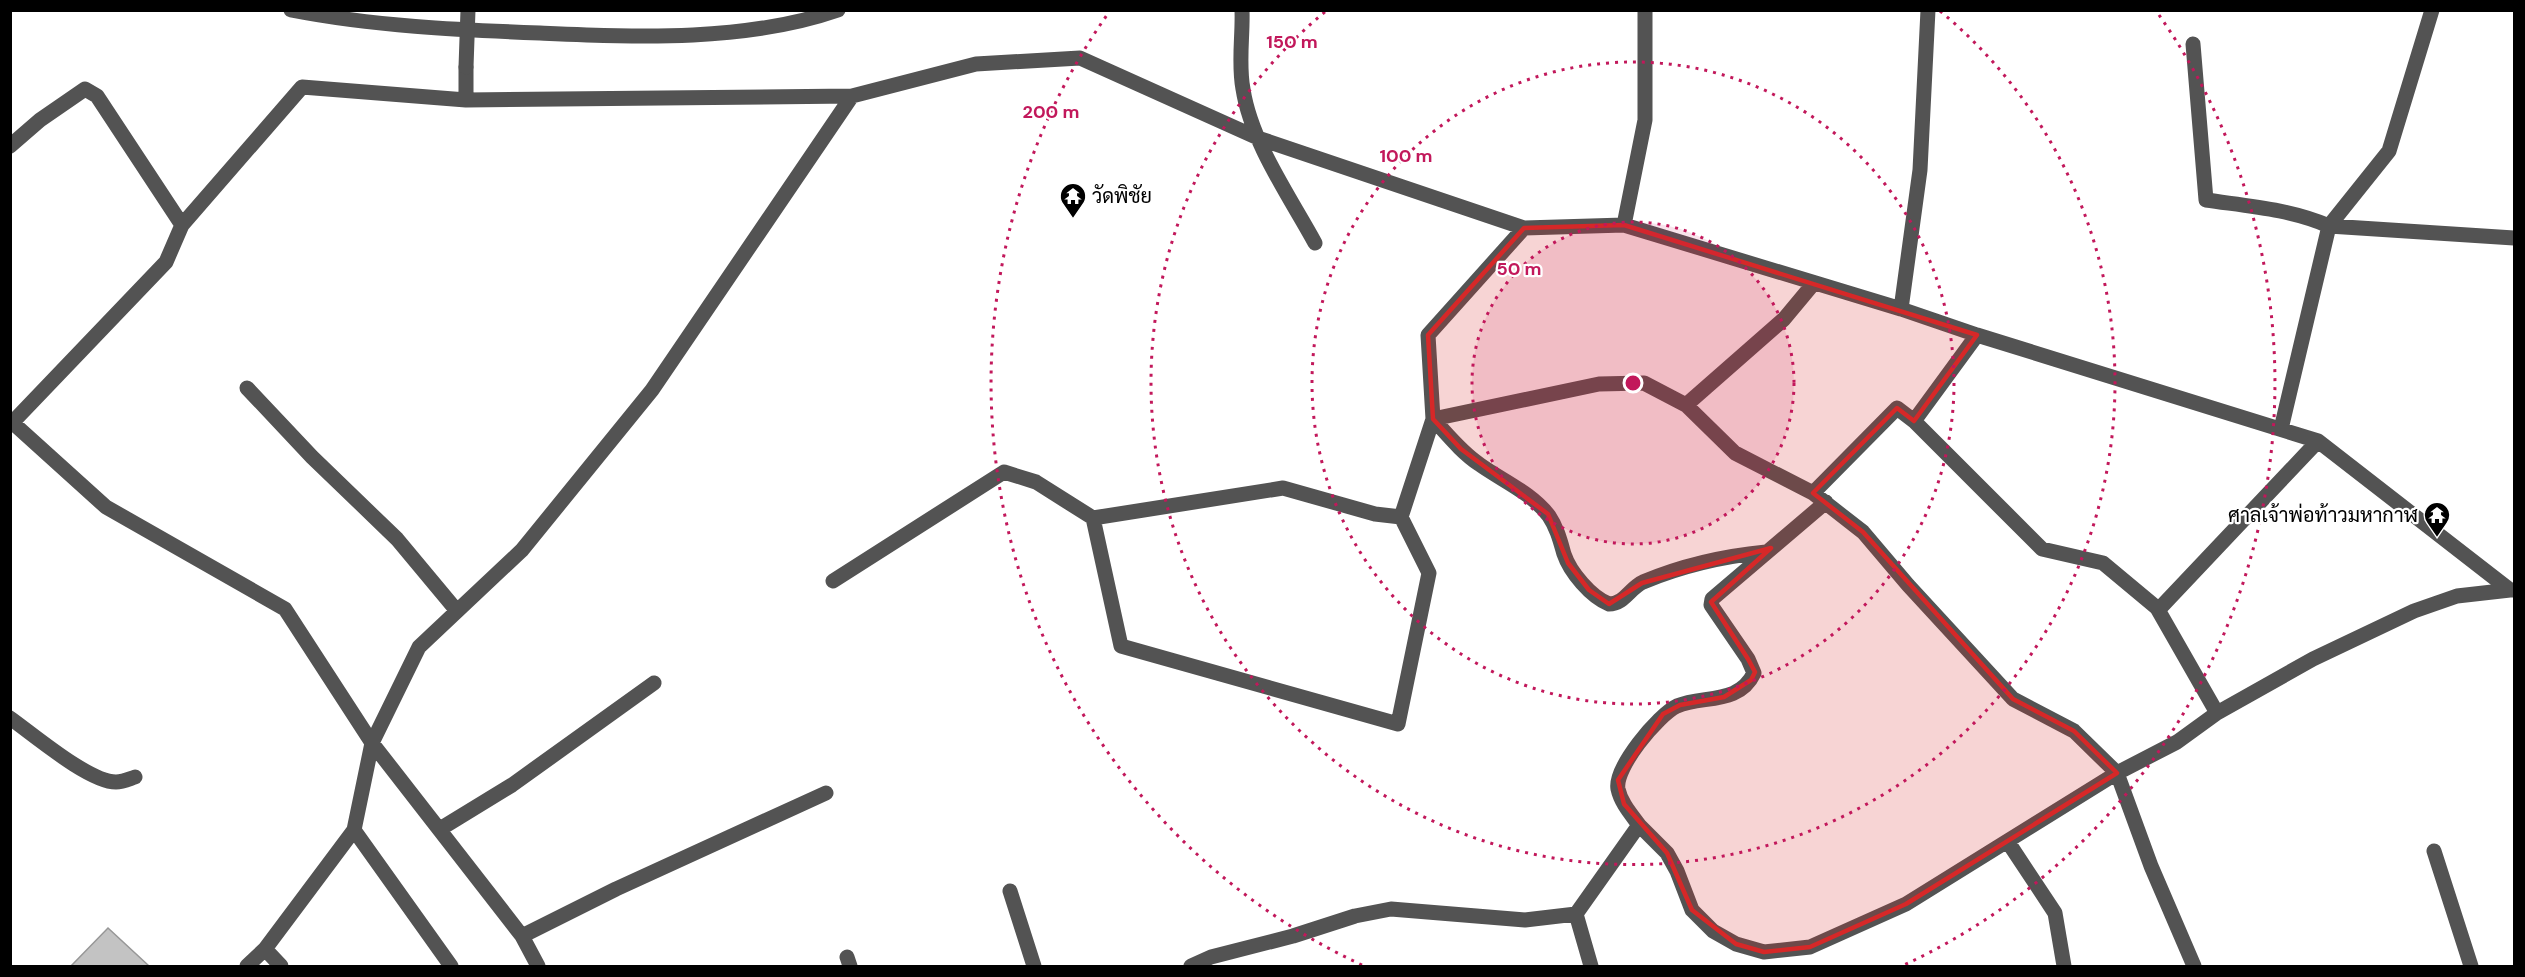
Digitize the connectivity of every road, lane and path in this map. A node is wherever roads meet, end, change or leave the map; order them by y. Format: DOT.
graph roads {
  1 [pos="291,10"];
  2 [pos="468,10"];
  3 [pos="838,10"];
  4 [pos="1242,10"];
  5 [pos="1645,10"];
  6 [pos="1928,10"];
  7 [pos="2432,10"];
  8 [pos="2193,44"];
  9 [pos="852,96"];
  10 [pos="466,100"];
  11 [pos="1258,138"];
  12 [pos="10,146"];
  13 [pos="183,225"];
  14 [pos="1624,225"];
  15 [pos="2329,226"];
  16 [pos="1524,228"];
  17 [pos="2514,238"];
  18 [pos="1315,243"];
  19 [pos="1814,283"];
  20 [pos="1901,309"];
  21 [pos="1977,335"];
  22 [pos="246,388"];
  23 [pos="1686,405"];
  24 [pos="1433,419"];
  25 [pos="1914,421"];
  26 [pos="12,424"];
  27 [pos="2281,429"];
  28 [pos="2318,441"];
  29 [pos="1813,493"];
  30 [pos="1826,502"];
  31 [pos="1401,517"];
  32 [pos="1093,518"];
  33 [pos="1766,552"];
  34 [pos="833,581"];
  35 [pos="2512,590"];
  36 [pos="2157,608"];
  37 [pos="457,611"];
  38 [pos="654,682"];
  39 [pos="2217,713"];
  40 [pos="10,718"];
  41 [pos="372,743"];
  42 [pos="2117,773"];
  43 [pos="135,777"];
  44 [pos="826,793"];
  45 [pos="1639,825"];
  46 [pos="440,829"];
  47 [pos="354,830"];
  48 [pos="2008,842"];
  49 [pos="2434,851"];
  50 [pos="1010,891"];
  51 [pos="1576,914"];
  52 [pos="522,936"];
  53 [pos="265,949"];
  54 [pos="247,966"];
  55 [pos="281,966"];
  56 [pos="451,966"];
  57 [pos="538,966"];
  58 [pos="1034,966"];
  59 [pos="1191,966"];
  60 [pos="1591,966"];
  61 [pos="2064,966"];
  62 [pos="2194,966"];
  63 [pos="2471,966"];
  1 -- 3 [label="street"];
  2 -- 10 [label="street, bridge"];
  4 -- 11 [label="street"];
  5 -- 14 [label="street"];
  6 -- 20 [label="street"];
  7 -- 15 [label="street"];
  8 -- 15 [label="street"];
  9 -- 10 [label="street"];
  9 -- 11 [label="street"];
  9 -- 37 [label="street"];
  10 -- 13 [label="street"];
  11 -- 16 [label="street"];
  11 -- 18 [label="street"];
  12 -- 13 [label="street"];
  13 -- 26 [label="street"];
  14 -- 16 [label="street"];
  14 -- 19 [label="street"];
  15 -- 17 [label="street"];
  15 -- 27 [label="street"];
  16 -- 24 [label="street"];
  19 -- 20 [label="street"];
  19 -- 23 [label="street"];
  20 -- 21 [label="street"];
  21 -- 25 [label="street"];
  21 -- 27 [label="street"];
  22 -- 37 [label="street"];
  23 -- 24 [label="street"];
  23 -- 29 [label="street"];
  24 -- 31 [label="street"];
  24 -- 33 [label="street"];
  25 -- 29 [label="street"];
  25 -- 36 [label="street"];
  26 -- 41 [label="street"];
  27 -- 28 [label="street"];
  28 -- 35 [label="street"];
  28 -- 36 [label="street"];
  29 -- 30 [label="street"];
  30 -- 33 [label="street"];
  30 -- 42 [label="street"];
  31 -- 32 [label="street"];
  31 -- 32 [label="street"];
  32 -- 34 [label="street"];
  33 -- 45 [label="street"];
  35 -- 39 [label="street"];
  36 -- 39 [label="street"];
  37 -- 41 [label="street"];
  38 -- 46 [label="street"];
  39 -- 42 [label="street"];
  40 -- 43 [label="street"];
  41 -- 46 [label="street"];
  41 -- 47 [label="street"];
  42 -- 48 [label="street"];
  42 -- 62 [label="street"];
  44 -- 52 [label="street"];
  45 -- 48 [label="street"];
  45 -- 51 [label="street"];
  46 -- 52 [label="street"];
  47 -- 53 [label="street"];
  47 -- 56 [label="street"];
  48 -- 61 [label="street"];
  49 -- 63 [label="street"];
  50 -- 58 [label="street"];
  51 -- 59 [label="street"];
  51 -- 60 [label="street"];
  52 -- 57 [label="street"];
  53 -- 54 [label="street"];
  53 -- 55 [label="street"];
}
